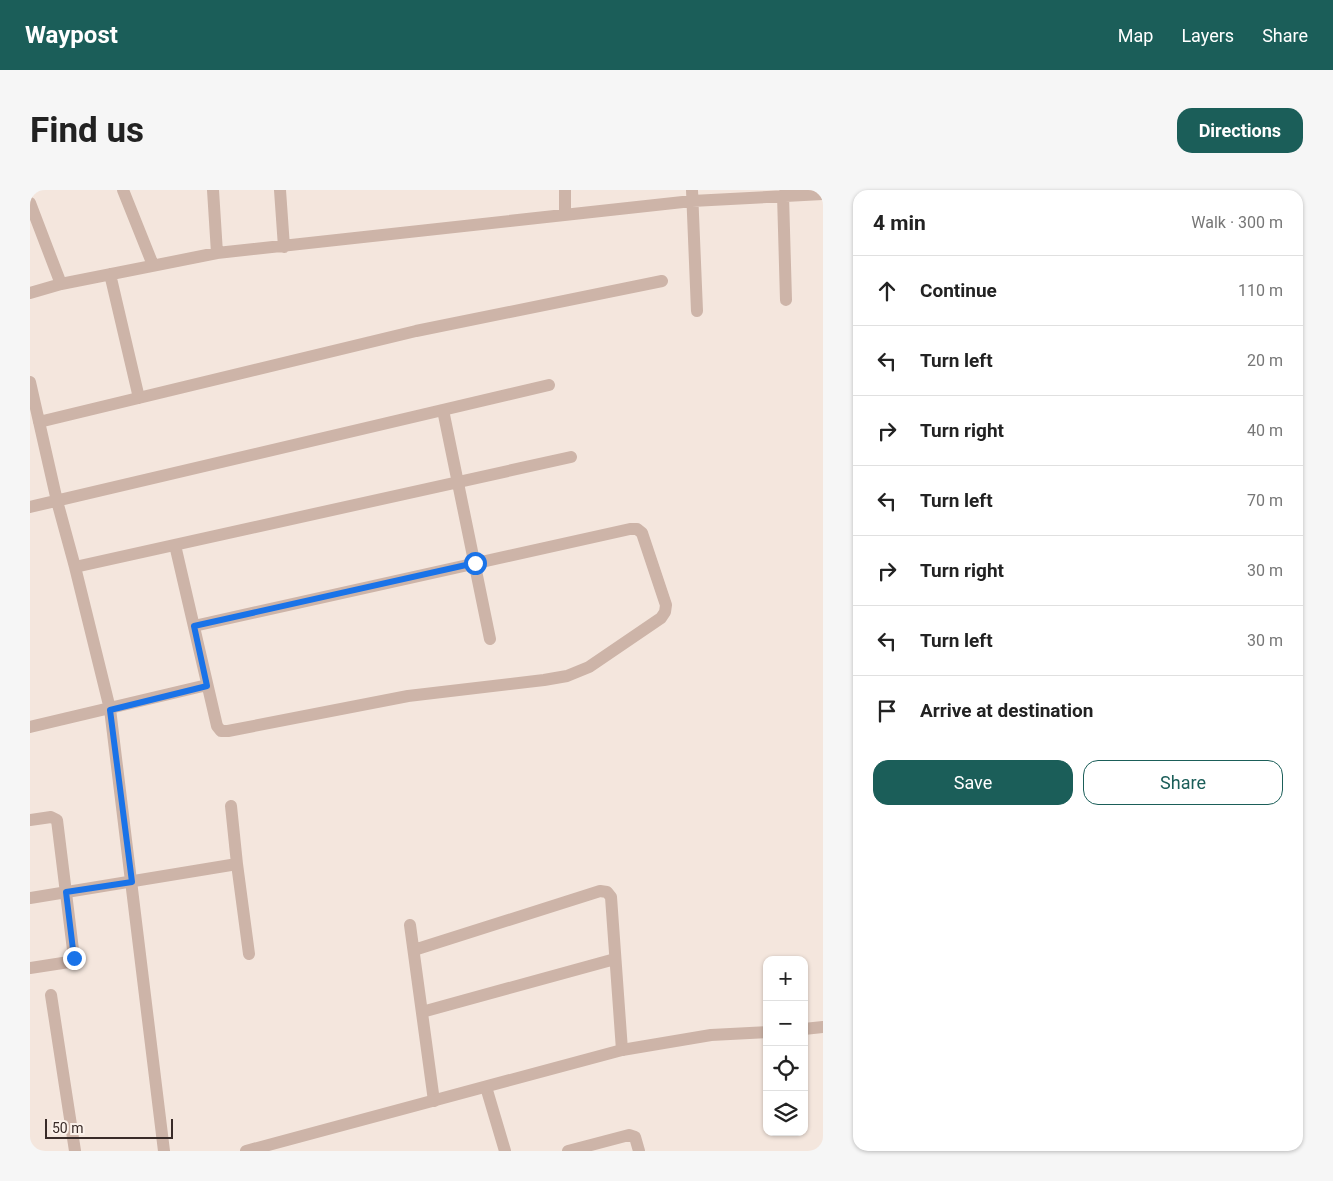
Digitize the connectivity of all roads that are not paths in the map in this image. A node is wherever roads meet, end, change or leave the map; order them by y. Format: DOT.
graph roads {
  1 [pos="123,190"];
  2 [pos="213,190"];
  3 [pos="280,190"];
  4 [pos="565,190"];
  5 [pos="776,194"];
  6 [pos="823,194"];
  7 [pos="692,195"];
  8 [pos="30,203"];
  9 [pos="565,214"];
  10 [pos="284,247"];
  11 [pos="217,253"];
  12 [pos="153,265"];
  13 [pos="110,274"];
  14 [pos="662,281"];
  15 [pos="61,284"];
  16 [pos="30,293"];
  17 [pos="786,300"];
  18 [pos="698,311"];
  19 [pos="30,382"];
  20 [pos="548,385"];
  21 [pos="139,398"];
  22 [pos="443,410"];
  23 [pos="39,422"];
  24 [pos="572,456"];
  25 [pos="458,481"];
  26 [pos="57,501"];
  27 [pos="30,507"];
  28 [pos="175,545"];
  29 [pos="475,563"];
  30 [pos="75,567"];
  31 [pos="194,626"];
  32 [pos="490,639"];
  33 [pos="207,686"];
  34 [pos="110,710"];
  35 [pos="30,727"];
  36 [pos="231,806"];
  37 [pos="30,820"];
  38 [pos="237,864"];
  39 [pos="132,882"];
  40 [pos="66,892"];
  41 [pos="30,898"];
  42 [pos="410,925"];
  43 [pos="414,950"];
  44 [pos="249,954"];
  45 [pos="615,959"];
  46 [pos="30,968"];
  47 [pos="51,995"];
  48 [pos="422,1012"];
  49 [pos="823,1027"];
  50 [pos="808,1029"];
  51 [pos="763,1032"];
  52 [pos="622,1050"];
  53 [pos="486,1087"];
  54 [pos="434,1101"];
  55 [pos="75,1151"];
  56 [pos="164,1151"];
  57 [pos="246,1151"];
  58 [pos="505,1151"];
  59 [pos="568,1151"];
  60 [pos="639,1151"];
  1 -- 12 [label="street"];
  2 -- 11 [label="street"];
  3 -- 10 [label="street"];
  4 -- 9 [label="street"];
  5 -- 6 [label="street"];
  5 -- 7 [label="street"];
  5 -- 17 [label="street"];
  7 -- 9 [label="street"];
  7 -- 18 [label="street"];
  8 -- 15 [label="street"];
  9 -- 10 [label="street"];
  10 -- 11 [label="street"];
  11 -- 12 [label="street"];
  12 -- 13 [label="street"];
  13 -- 15 [label="street"];
  13 -- 21 [label="street"];
  14 -- 21 [label="street"];
  15 -- 16 [label="street"];
  19 -- 23 [label="street"];
  20 -- 22 [label="street"];
  21 -- 23 [label="street"];
  22 -- 25 [label="street"];
  22 -- 26 [label="street"];
  23 -- 26 [label="street"];
  24 -- 25 [label="street"];
  25 -- 28 [label="street"];
  25 -- 29 [label="street"];
  26 -- 27 [label="street"];
  26 -- 30 [label="street"];
  28 -- 30 [label="street"];
  28 -- 31 [label="street"];
  29 -- 31 [label="street"];
  29 -- 32 [label="street"];
  29 -- 33 [label="street"];
  30 -- 34 [label="street"];
  31 -- 33 [label="street"];
  33 -- 34 [label="street"];
  34 -- 35 [label="street"];
  34 -- 39 [label="street"];
  36 -- 38 [label="street"];
  37 -- 40 [label="street"];
  38 -- 39 [label="street"];
  38 -- 44 [label="street"];
  39 -- 40 [label="street"];
  39 -- 56 [label="street"];
  40 -- 41 [label="street"];
  40 -- 46 [label="street"];
  42 -- 43 [label="street"];
  43 -- 45 [label="street"];
  43 -- 48 [label="street"];
  45 -- 48 [label="street"];
  45 -- 52 [label="street"];
  47 -- 55 [label="street"];
  48 -- 54 [label="street"];
  49 -- 50 [label="street"];
  51 -- 52 [label="street"];
  52 -- 53 [label="street"];
  53 -- 54 [label="street"];
  53 -- 58 [label="street"];
  54 -- 57 [label="street"];
  59 -- 60 [label="street"];
}
